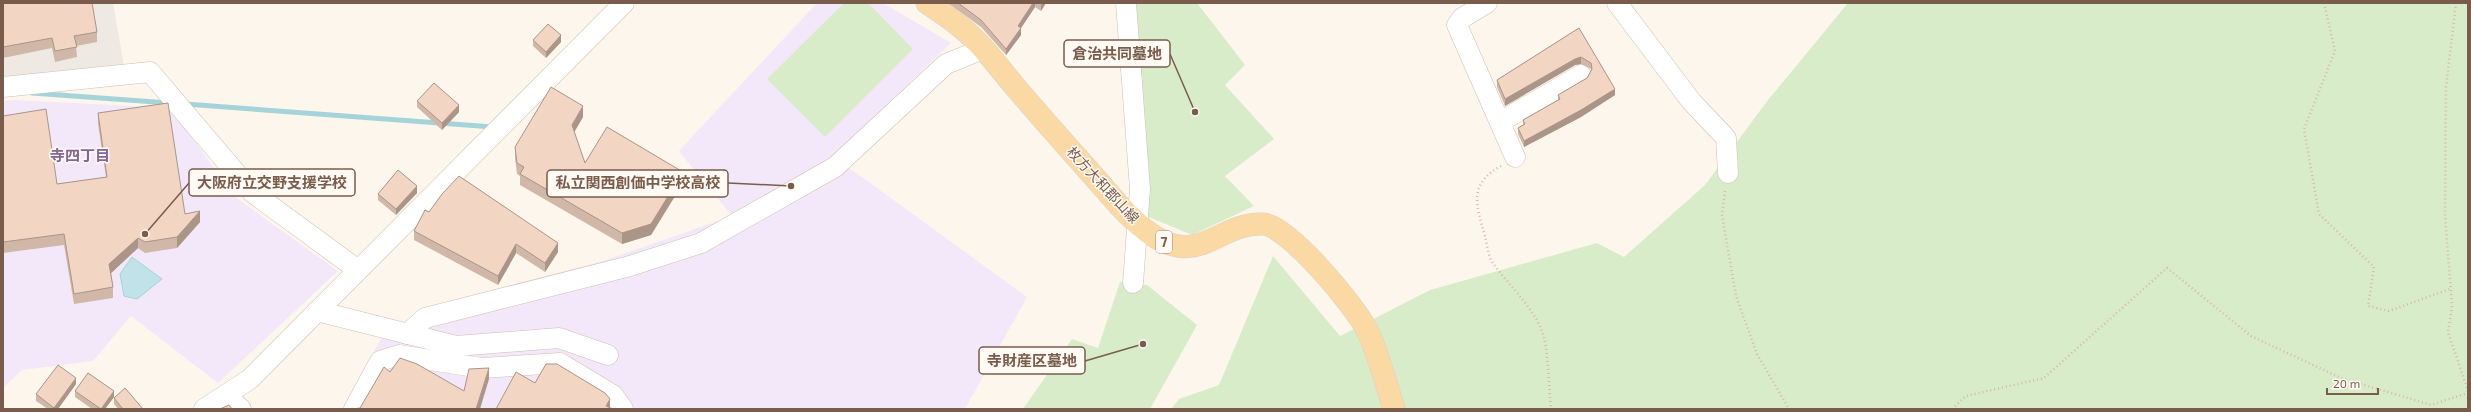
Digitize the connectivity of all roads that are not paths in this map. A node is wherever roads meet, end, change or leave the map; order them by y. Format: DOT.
graph roads {
  1 [pos="624,3"];
  2 [pos="927,3"];
  3 [pos="1126,3"];
  4 [pos="1487,3"];
  5 [pos="1616,3"];
  6 [pos="983,49"];
  7 [pos="1581,75"];
  8 [pos="3,87"];
  9 [pos="1500,122"];
  10 [pos="1515,158"];
  11 [pos="1728,173"];
  12 [pos="1137,222"];
  13 [pos="358,270"];
  14 [pos="1133,283"];
  15 [pos="317,311"];
  16 [pos="407,334"];
  17 [pos="608,355"];
  18 [pos="226,395"];
  19 [pos="204,409"];
  20 [pos="241,409"];
  21 [pos="354,409"];
  22 [pos="623,409"];
  23 [pos="1394,409"];
  1 -- 13 [label="street"];
  2 -- 6 [label="main road, 枚方大和郡山線 / 7"];
  3 -- 12 [label="street"];
  4 -- 9 [label="street"];
  5 -- 11 [label="street"];
  6 -- 12 [label="main road, 枚方大和郡山線 / 7"];
  6 -- 16 [label="street"];
  7 -- 9 [label="street"];
  8 -- 13 [label="street"];
  9 -- 10 [label="street"];
  12 -- 14 [label="street"];
  12 -- 23 [label="main road, 枚方大和郡山線 / 7"];
  13 -- 15 [label="street"];
  15 -- 16 [label="street"];
  15 -- 18 [label="street"];
  16 -- 17 [label="street"];
  18 -- 19 [label="street"];
  18 -- 20 [label="street"];
  21 -- 22 [label="street"];
}
